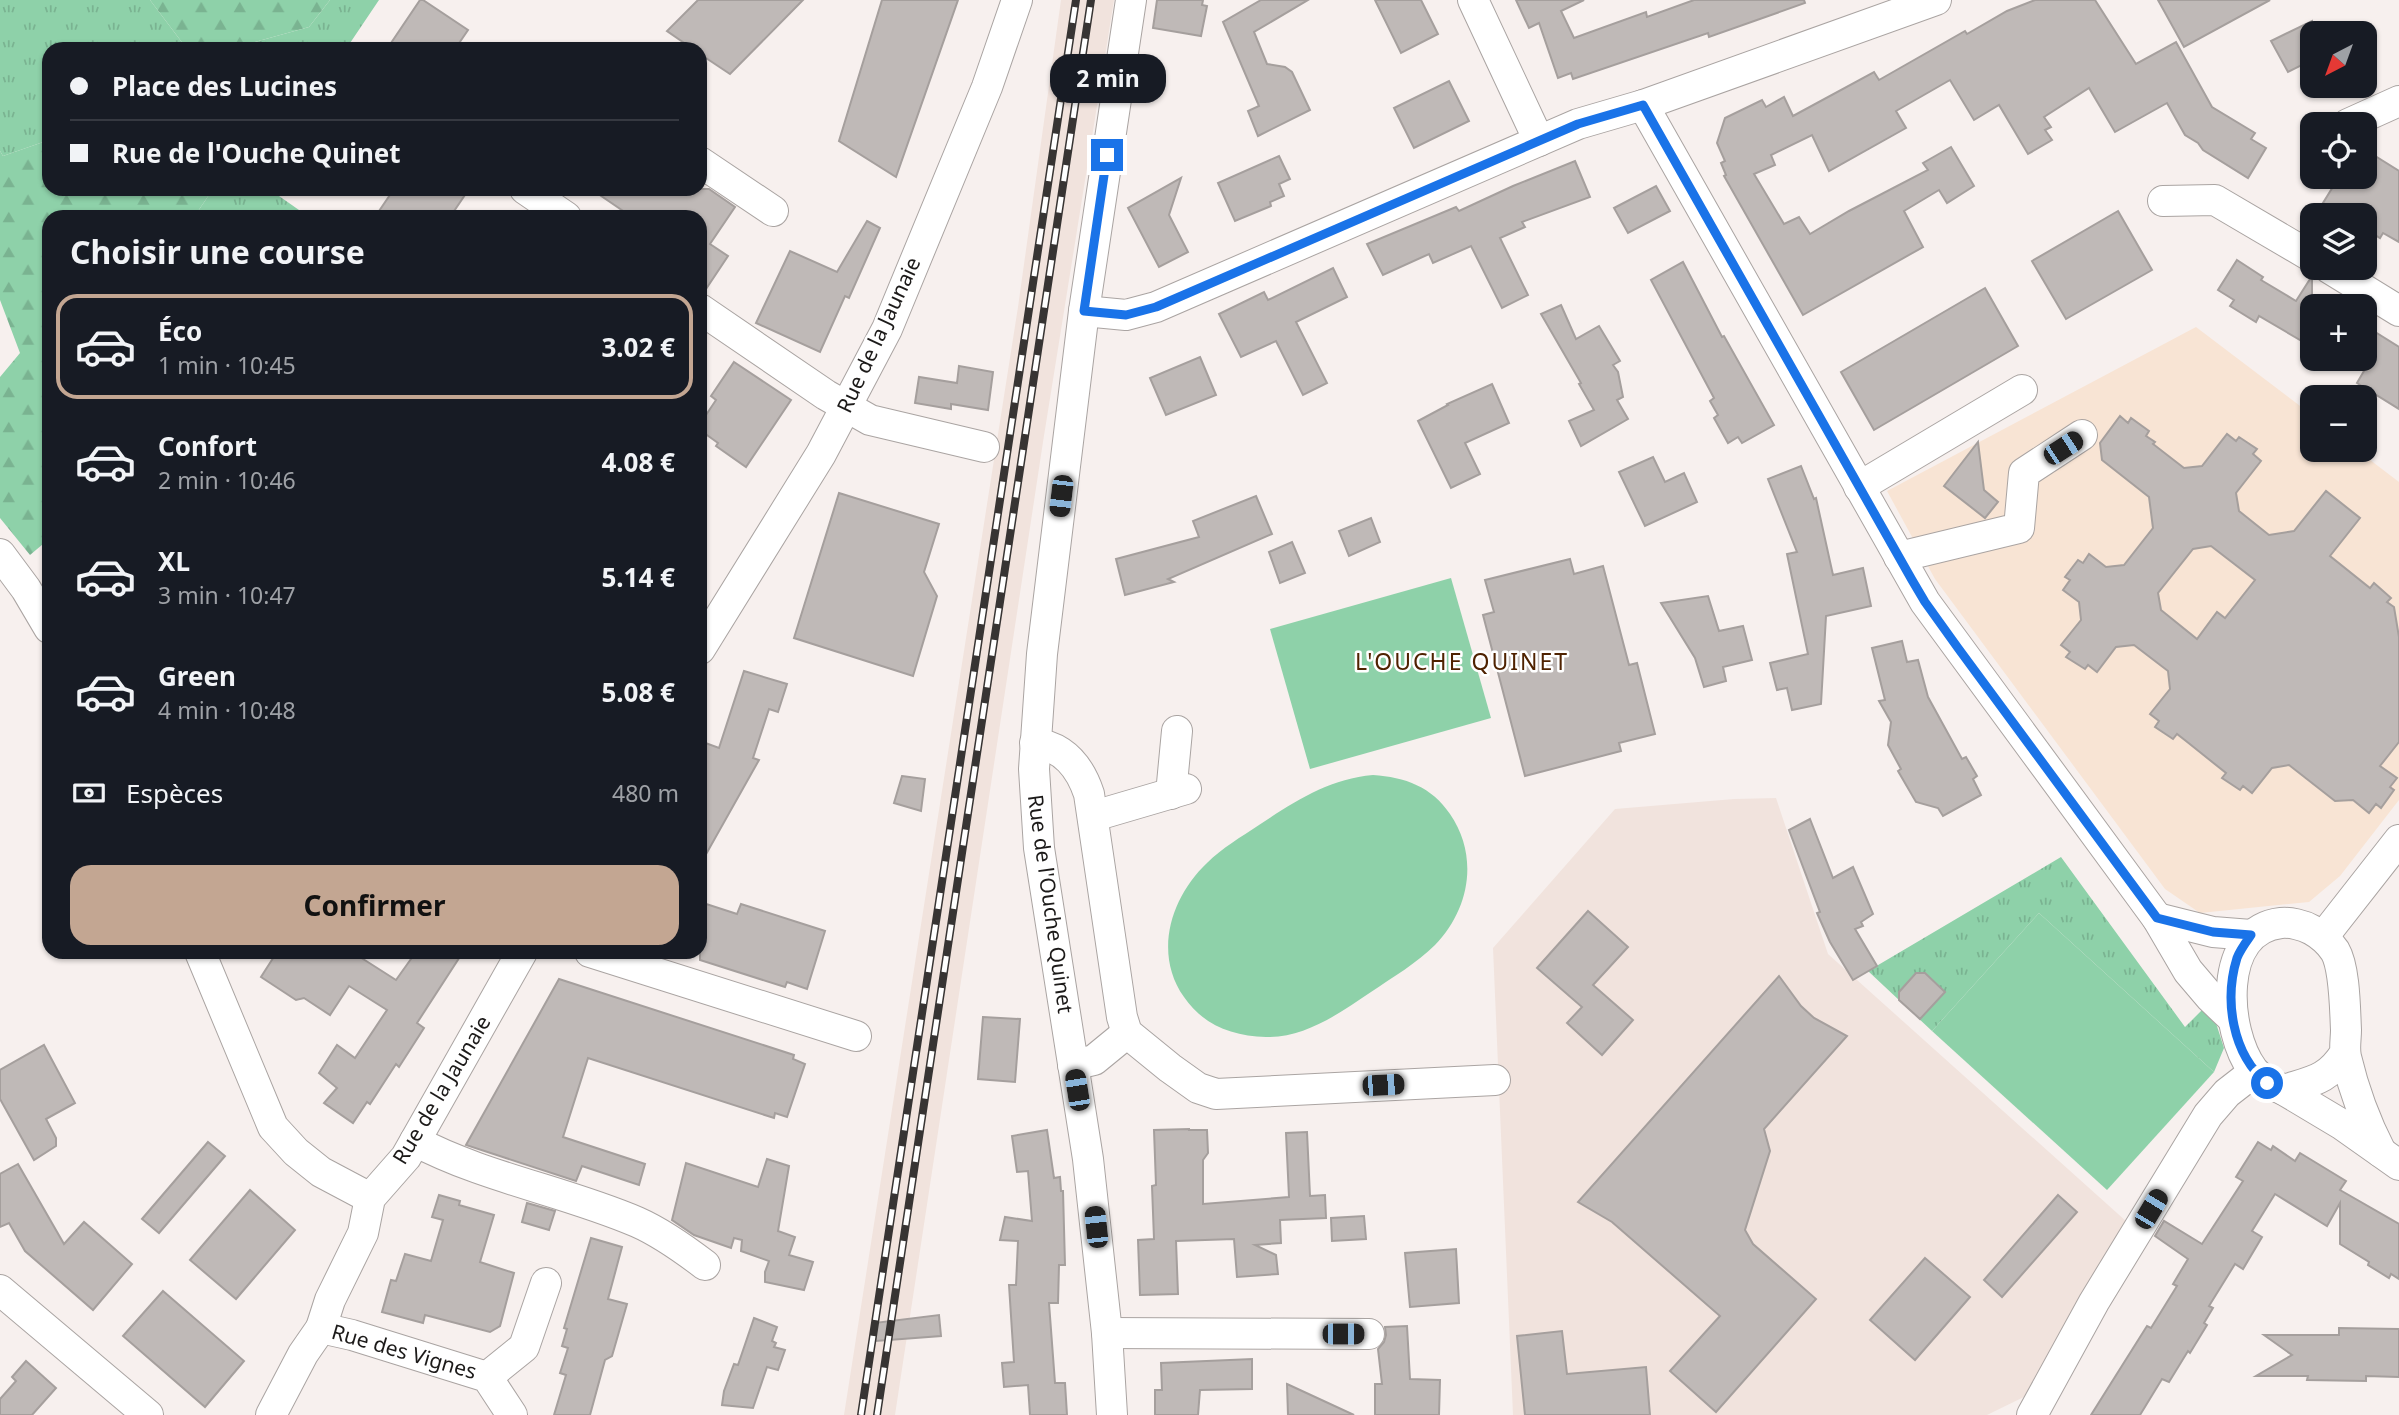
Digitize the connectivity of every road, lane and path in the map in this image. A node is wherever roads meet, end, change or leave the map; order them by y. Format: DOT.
graph roads {
  1 [pos="1017,0"];
  2 [pos="1131,0"];
  3 [pos="1473,0"];
  4 [pos="1936,0"];
  5 [pos="2399,101"];
  6 [pos="1643,105"];
  7 [pos="2375,112"];
  8 [pos="1539,141"];
  9 [pos="707,167"];
  10 [pos="535,196"];
  11 [pos="2163,201"];
  12 [pos="556,210"];
  13 [pos="773,211"];
  14 [pos="2300,250"];
  15 [pos="2349,280"];
  16 [pos="1084,311"];
  17 [pos="2399,311"];
  18 [pos="707,314"];
  19 [pos="2022,390"];
  20 [pos="847,407"];
  21 [pos="2082,435"];
  22 [pos="984,447"];
  23 [pos="1858,487"];
  24 [pos="0,554"];
  25 [pos="1899,557"];
  26 [pos="42,616"];
  27 [pos="707,638"];
  28 [pos="1177,731"];
  29 [pos="1035,743"];
  30 [pos="1094,816"];
  31 [pos="2399,840"];
  32 [pos="2157,918"];
  33 [pos="2251,935"];
  34 [pos="2323,937"];
  35 [pos="208,959"];
  36 [pos="519,959"];
  37 [pos="612,959"];
  38 [pos="2232,1018"];
  39 [pos="1127,1033"];
  40 [pos="856,1036"];
  41 [pos="2345,1053"];
  42 [pos="1073,1065"];
  43 [pos="2254,1072"];
  44 [pos="1495,1080"];
  45 [pos="2284,1090"];
  46 [pos="415,1141"];
  47 [pos="2390,1158"];
  48 [pos="370,1198"];
  49 [pos="705,1265"];
  50 [pos="546,1283"];
  51 [pos="1,1292"];
  52 [pos="321,1328"];
  53 [pos="1107,1334"];
  54 [pos="1369,1334"];
  55 [pos="487,1377"];
  56 [pos="148,1415"];
  57 [pos="271,1415"];
  58 [pos="512,1415"];
  59 [pos="1112,1415"];
  60 [pos="2032,1415"];
  1 -- 20 [label="street, Rue de la Jaunaie"];
  2 -- 16 [label="street, Rue de l'Ouche Quinet"];
  3 -- 8 [label="street"];
  4 -- 6 [label="street"];
  5 -- 7 [label="street"];
  6 -- 8 [label="street"];
  6 -- 23 [label="street"];
  8 -- 16 [label="street"];
  9 -- 13 [label="street"];
  10 -- 12 [label="street"];
  11 -- 14 [label="street"];
  15 -- 17 [label="street"];
  16 -- 29 [label="street, Rue de l'Ouche Quinet"];
  18 -- 20 [label="street"];
  19 -- 23 [label="street"];
  20 -- 22 [label="street"];
  20 -- 27 [label="street, Rue de la Jaunaie"];
  21 -- 25 [label="street"];
  23 -- 25 [label="street"];
  24 -- 26 [label="street"];
  25 -- 32 [label="street"];
  28 -- 30 [label="street"];
  29 -- 30 [label="street"];
  29 -- 42 [label="street, Rue de l'Ouche Quinet"];
  30 -- 39 [label="street"];
  31 -- 34 [label="street"];
  32 -- 33 [label="street"];
  32 -- 38 [label="street"];
  33 -- 34 [label="street"];
  33 -- 38 [label="street"];
  34 -- 41 [label="street"];
  35 -- 48 [label="street"];
  36 -- 46 [label="street, Rue de la Jaunaie"];
  37 -- 40 [label="street"];
  38 -- 43 [label="street"];
  39 -- 42 [label="street"];
  39 -- 44 [label="street"];
  41 -- 45 [label="street"];
  41 -- 47 [label="street"];
  42 -- 53 [label="street, Rue de l'Ouche Quinet"];
  43 -- 45 [label="street"];
  43 -- 60 [label="street"];
  45 -- 47 [label="street"];
  46 -- 48 [label="street, Rue de la Jaunaie"];
  46 -- 49 [label="street"];
  48 -- 52 [label="street, Rue de la Jaunaie"];
  50 -- 55 [label="street, Rue des Vignes"];
  51 -- 56 [label="street"];
  52 -- 55 [label="street, Rue des Vignes"];
  52 -- 57 [label="street, Rue de la Jaunaie"];
  53 -- 54 [label="street"];
  53 -- 59 [label="street, Rue de l'Ouche Quinet"];
  55 -- 58 [label="street, Rue des Vignes"];
}
